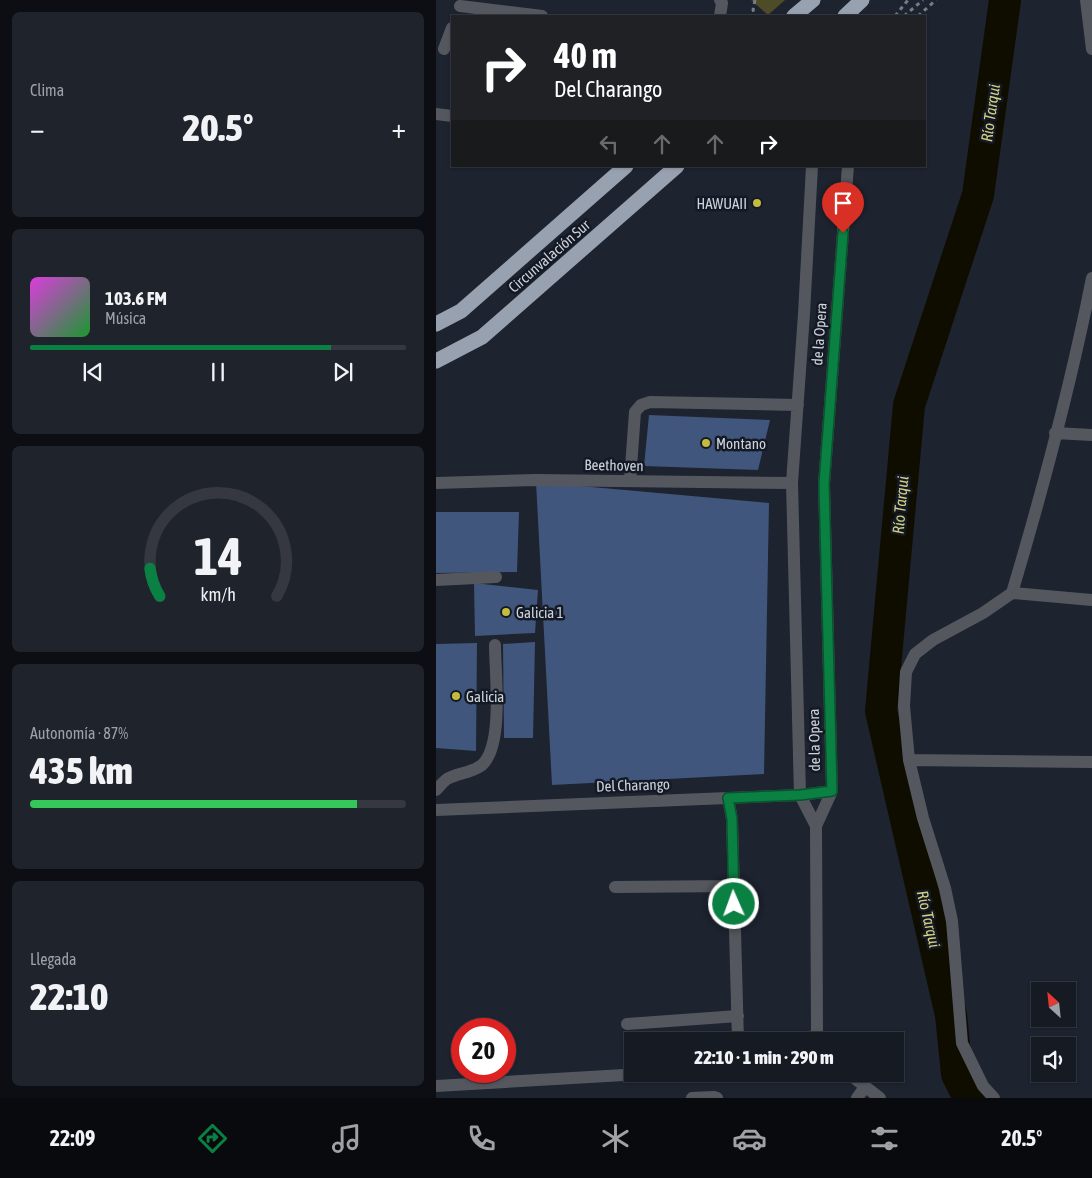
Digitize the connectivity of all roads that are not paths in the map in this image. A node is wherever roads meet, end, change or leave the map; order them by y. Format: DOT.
graph roads {
  1 [pos="720,0"];
  2 [pos="813,0"];
  3 [pos="1086,0"];
  4 [pos="460,7"];
  5 [pos="859,7"];
  6 [pos="533,15"];
  7 [pos="720,15"];
  8 [pos="795,15"];
  9 [pos="846,15"];
  10 [pos="451,31"];
  11 [pos="1092,48"];
  12 [pos="444,49"];
  13 [pos="436,114"];
  14 [pos="451,116"];
  15 [pos="625,167"];
  16 [pos="676,167"];
  17 [pos="812,167"];
  18 [pos="848,167"];
  19 [pos="1092,278"];
  20 [pos="436,324"];
  21 [pos="1086,339"];
  22 [pos="436,362"];
  23 [pos="798,405"];
  24 [pos="1055,433"];
  25 [pos="1092,436"];
  26 [pos="630,481"];
  27 [pos="436,483"];
  28 [pos="792,483"];
  29 [pos="496,577"];
  30 [pos="436,580"];
  31 [pos="1012,593"];
  32 [pos="1092,600"];
  33 [pos="495,645"];
  34 [pos="909,760"];
  35 [pos="1092,762"];
  36 [pos="442,778"];
  37 [pos="436,790"];
  38 [pos="832,791"];
  39 [pos="800,795"];
  40 [pos="728,798"];
  41 [pos="436,810"];
  42 [pos="816,826"];
  43 [pos="734,886"];
  44 [pos="615,887"];
  45 [pos="738,1016"];
  46 [pos="627,1024"];
  47 [pos="738,1032"];
  48 [pos="816,1032"];
  49 [pos="624,1075"];
  50 [pos="859,1082"];
  51 [pos="436,1086"];
  52 [pos="865,1087"];
  53 [pos="692,1098"];
  54 [pos="717,1098"];
  55 [pos="857,1098"];
  56 [pos="880,1098"];
  57 [pos="994,1098"];
  1 -- 7 [label="street"];
  2 -- 8 [label="highway"];
  3 -- 11 [label="street"];
  4 -- 6 [label="street"];
  5 -- 9 [label="highway"];
  10 -- 12 [label="street"];
  13 -- 14 [label="street"];
  15 -- 20 [label="highway, Circunvalación Sur"];
  16 -- 22 [label="highway, Circunvalación Sur"];
  17 -- 23 [label="street, de la Opera"];
  18 -- 38 [label="street, de la Opera"];
  19 -- 21 [label="street"];
  21 -- 24 [label="street"];
  23 -- 26 [label="street"];
  23 -- 28 [label="street, de la Opera"];
  24 -- 25 [label="street"];
  24 -- 31 [label="street"];
  26 -- 27 [label="street, Beethoven"];
  26 -- 28 [label="street, Beethoven"];
  28 -- 39 [label="street, de la Opera"];
  29 -- 30 [label="street"];
  31 -- 32 [label="street"];
  31 -- 34 [label="street"];
  33 -- 36 [label="street"];
  34 -- 35 [label="street"];
  34 -- 57 [label="street"];
  36 -- 37 [label="street"];
  38 -- 39 [label="street, Del Charango"];
  38 -- 42 [label="street, de la Opera"];
  39 -- 40 [label="street, Del Charango"];
  39 -- 42 [label="street, de la Opera"];
  40 -- 41 [label="street, Del Charango"];
  40 -- 43 [label="street"];
  42 -- 48 [label="street"];
  43 -- 44 [label="street"];
  43 -- 45 [label="street"];
  45 -- 46 [label="street"];
  45 -- 47 [label="street"];
  49 -- 51 [label="street"];
  50 -- 52 [label="street"];
  52 -- 55 [label="street"];
  52 -- 56 [label="street"];
  53 -- 54 [label="street"];
}
